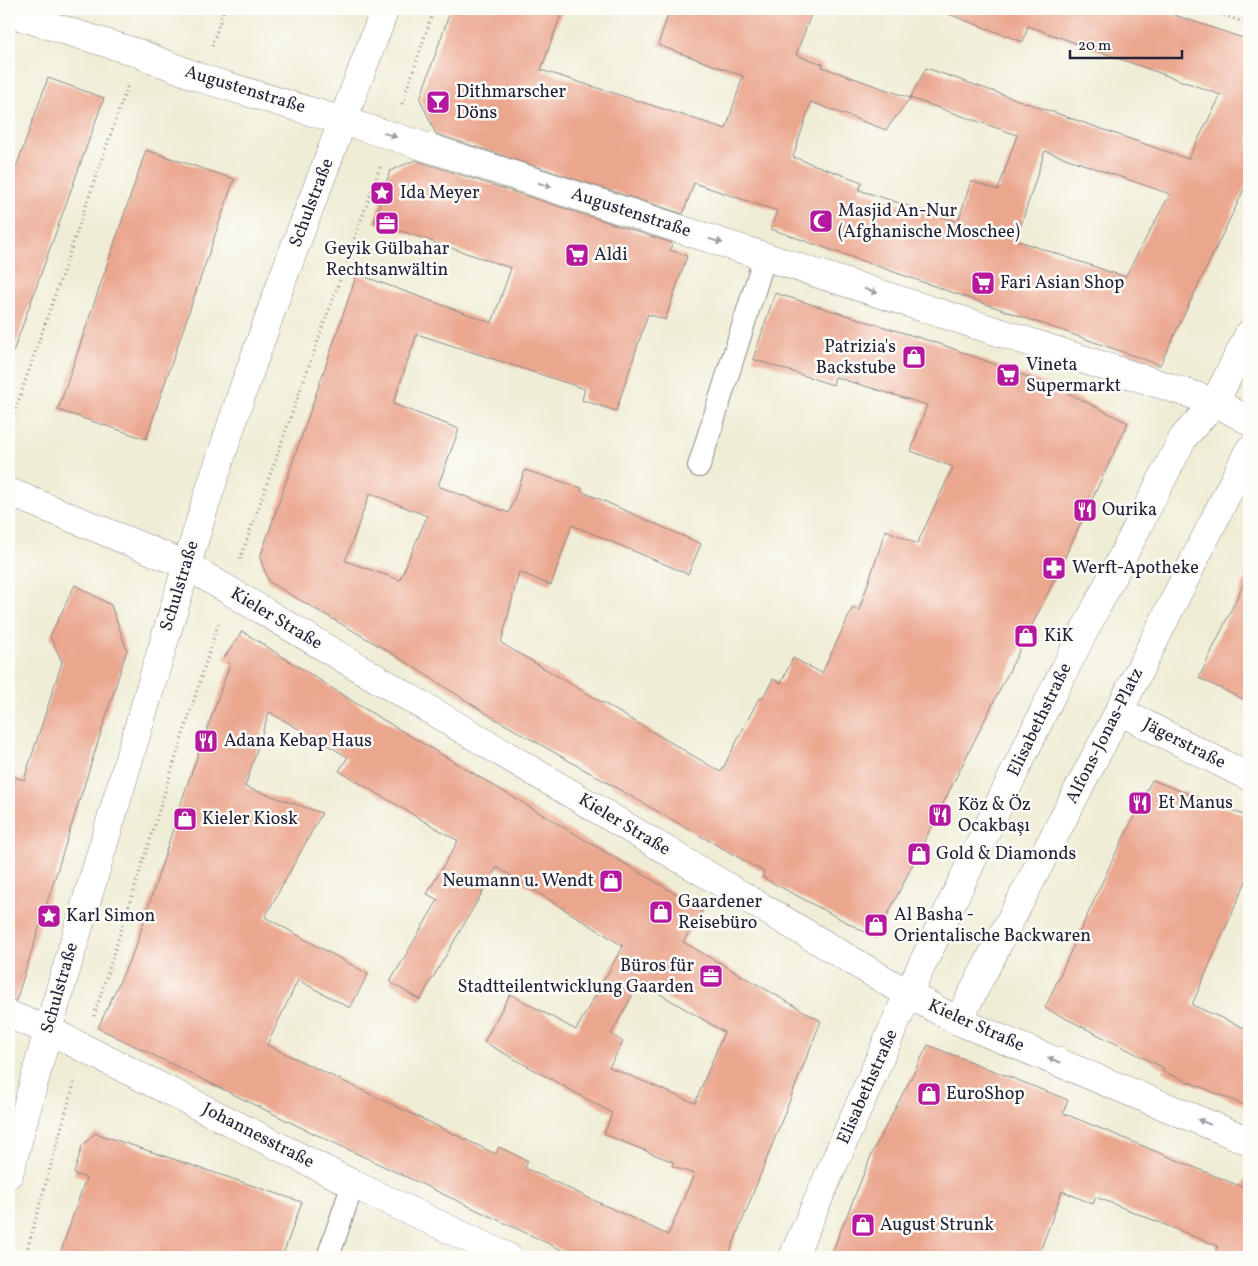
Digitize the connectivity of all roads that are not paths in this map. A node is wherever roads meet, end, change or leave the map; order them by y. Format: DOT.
graph roads {
  1 [pos="385,9"];
  2 [pos="9,13"];
  3 [pos="344,120"];
  4 [pos="765,256"];
  5 [pos="1249,334"];
  6 [pos="1215,402"];
  7 [pos="1249,421"];
  8 [pos="1249,450"];
  9 [pos="699,466"];
  10 [pos="9,492"];
  11 [pos="186,565"];
  12 [pos="1119,711"];
  13 [pos="1249,777"];
  14 [pos="908,994"];
  15 [pos="9,1015"];
  16 [pos="958,1021"];
  17 [pos="48,1030"];
  18 [pos="1249,1141"];
  19 [pos="9,1174"];
  20 [pos="353,1184"];
  21 [pos="328,1257"];
  22 [pos="508,1257"];
  23 [pos="793,1257"];
  1 -- 3 [label="street, Schulstraße"];
  2 -- 3 [label="street, Augustenstraße"];
  3 -- 4 [label="street, Augustenstraße, one-way"];
  3 -- 11 [label="street, Schulstraße"];
  4 -- 6 [label="street, Augustenstraße, one-way"];
  4 -- 9 [label="lane"];
  5 -- 6 [label="street, Elisabethstraße"];
  6 -- 7 [label="street, Augustenstraße"];
  6 -- 14 [label="street, Elisabethstraße"];
  8 -- 12 [label="street, Alfons-Jonas-Platz"];
  10 -- 11 [label="street, Kieler Straße"];
  11 -- 14 [label="street, Kieler Straße"];
  11 -- 17 [label="street, Schulstraße"];
  12 -- 13 [label="street, Jägerstraße"];
  12 -- 16 [label="street, Alfons-Jonas-Platz"];
  14 -- 16 [label="street, Kieler Straße"];
  14 -- 23 [label="street, Elisabethstraße"];
  15 -- 17 [label="street, Johannesstraße"];
  18 -- 16 [label="street, Kieler Straße, one-way"];
  17 -- 19 [label="street, Schulstraße"];
  17 -- 20 [label="street, Johannesstraße"];
  20 -- 21 [label="lane"];
  20 -- 22 [label="street, Johannesstraße"];
}
